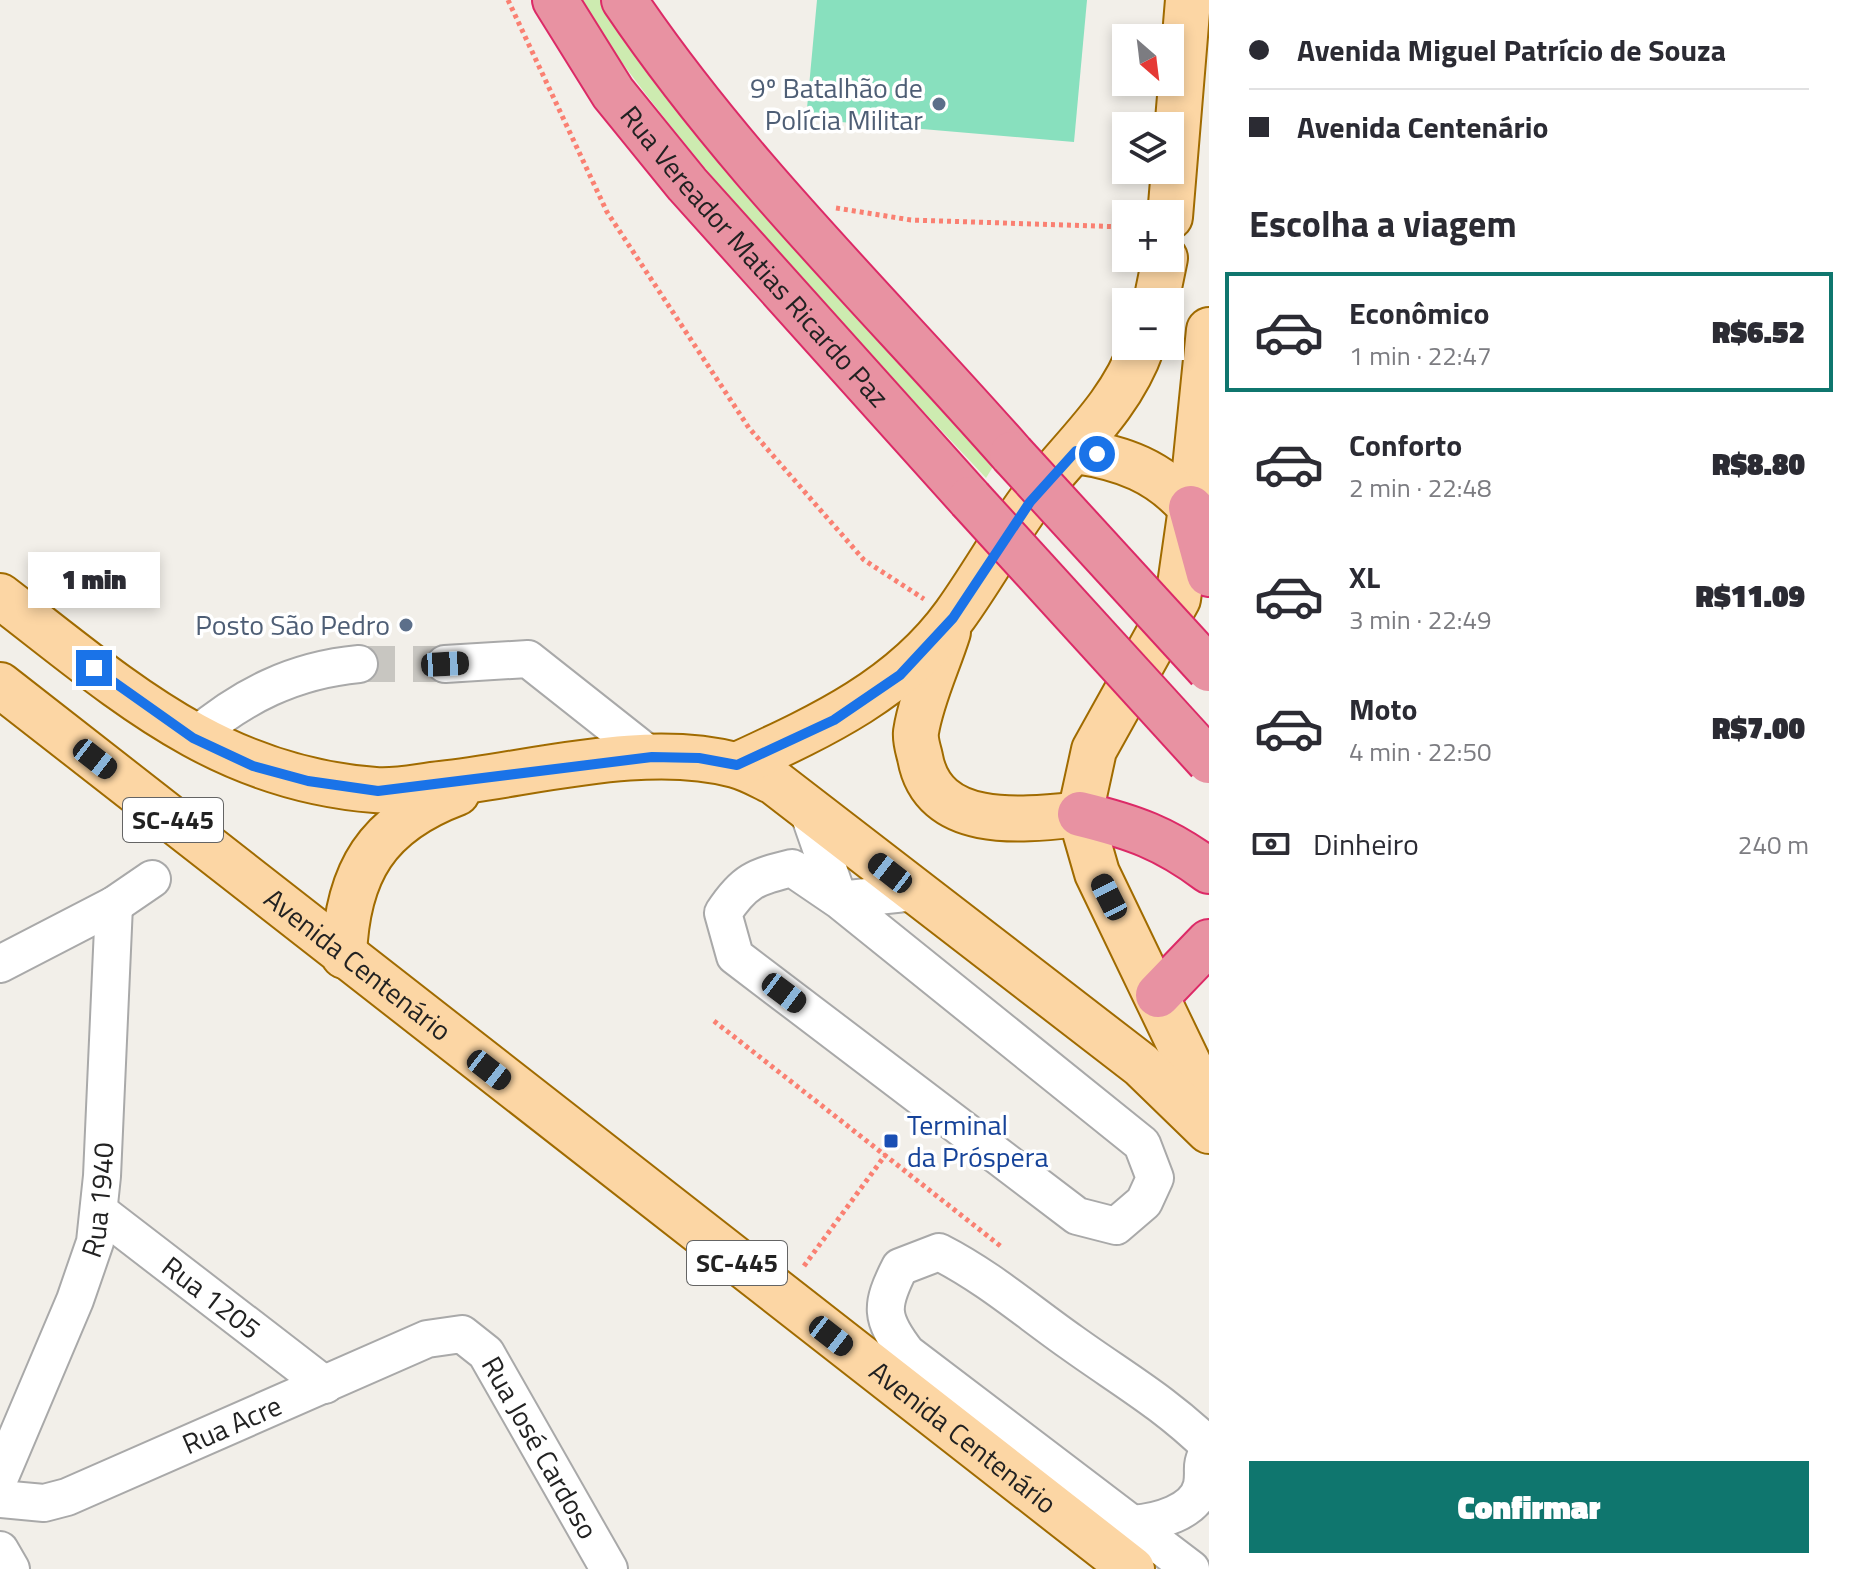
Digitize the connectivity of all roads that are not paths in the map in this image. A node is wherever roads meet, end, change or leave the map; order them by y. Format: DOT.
graph roads {
  1 [pos="555,0"];
  2 [pos="624,0"];
  3 [pos="1188,0"];
  4 [pos="1171,200"];
  5 [pos="1209,330"];
  6 [pos="1136,360"];
  7 [pos="1207,382"];
  8 [pos="1076,451"];
  9 [pos="1200,504"];
  10 [pos="1209,574"];
  11 [pos="0,596"];
  12 [pos="953,618"];
  13 [pos="359,664"];
  14 [pos="445,664"];
  15 [pos="1209,669"];
  16 [pos="0,685"];
  17 [pos="193,738"];
  18 [pos="652,757"];
  19 [pos="1209,761"];
  20 [pos="737,765"];
  21 [pos="497,778"];
  22 [pos="807,808"];
  23 [pos="1080,814"];
  24 [pos="1209,871"];
  25 [pos="152,879"];
  26 [pos="915,892"];
  27 [pos="839,900"];
  28 [pos="114,905"];
  29 [pos="1209,942"];
  30 [pos="344,956"];
  31 [pos="0,964"];
  32 [pos="1158,995"];
  33 [pos="1209,1106"];
  34 [pos="1209,1131"];
  35 [pos="99,1211"];
  36 [pos="462,1334"];
  37 [pos="325,1385"];
  38 [pos="1209,1447"];
  39 [pos="0,1477"];
  40 [pos="0,1499"];
  41 [pos="1133,1524"];
  42 [pos="0,1550"];
  43 [pos="11,1569"];
  44 [pos="609,1569"];
  45 [pos="1132,1569"];
  46 [pos="1191,1569"];
  1 -- 19 [label="highway, Rua Vereador Matias Ricardo Paz, bridge"];
  2 -- 15 [label="highway, Rua Vereador Matias Ricardo Paz, bridge"];
  3 -- 4 [label="main road"];
  5 -- 7 [label="main road"];
  6 -- 8 [label="main road"];
  7 -- 9 [label="main road"];
  8 -- 9 [label="main road"];
  8 -- 12 [label="main road"];
  9 -- 10 [label="highway"];
  9 -- 23 [label="main road"];
  11 -- 17 [label="main road, SC-445"];
  12 -- 20 [label="main road"];
  12 -- 23 [label="main road"];
  13 -- 17 [label="street"];
  14 -- 18 [label="street"];
  16 -- 30 [label="main road, Avenida Centenário / SC-445"];
  17 -- 21 [label="main road, SC-445"];
  18 -- 20 [label="main road, SC-445"];
  18 -- 21 [label="main road, SC-445"];
  20 -- 22 [label="main road, SC-445"];
  21 -- 30 [label="main road"];
  22 -- 26 [label="main road, SC-445"];
  22 -- 27 [label="street"];
  23 -- 24 [label="highway"];
  23 -- 32 [label="main road"];
  25 -- 28 [label="street"];
  26 -- 27 [label="street"];
  26 -- 34 [label="main road, SC-445"];
  27 -- 27 [label="street"];
  28 -- 31 [label="street"];
  28 -- 35 [label="street, Rua 1940"];
  29 -- 32 [label="highway"];
  30 -- 45 [label="main road, Avenida Centenário / SC-445"];
  32 -- 33 [label="main road"];
  35 -- 37 [label="street, Rua 1205"];
  35 -- 39 [label="street, Rua 1940"];
  36 -- 37 [label="street, Rua Acre"];
  36 -- 44 [label="street, Rua José Cardoso"];
  37 -- 40 [label="street, Rua Acre"];
  38 -- 41 [label="street"];
  38 -- 41 [label="street"];
  41 -- 46 [label="street"];
  42 -- 43 [label="street"];
}
